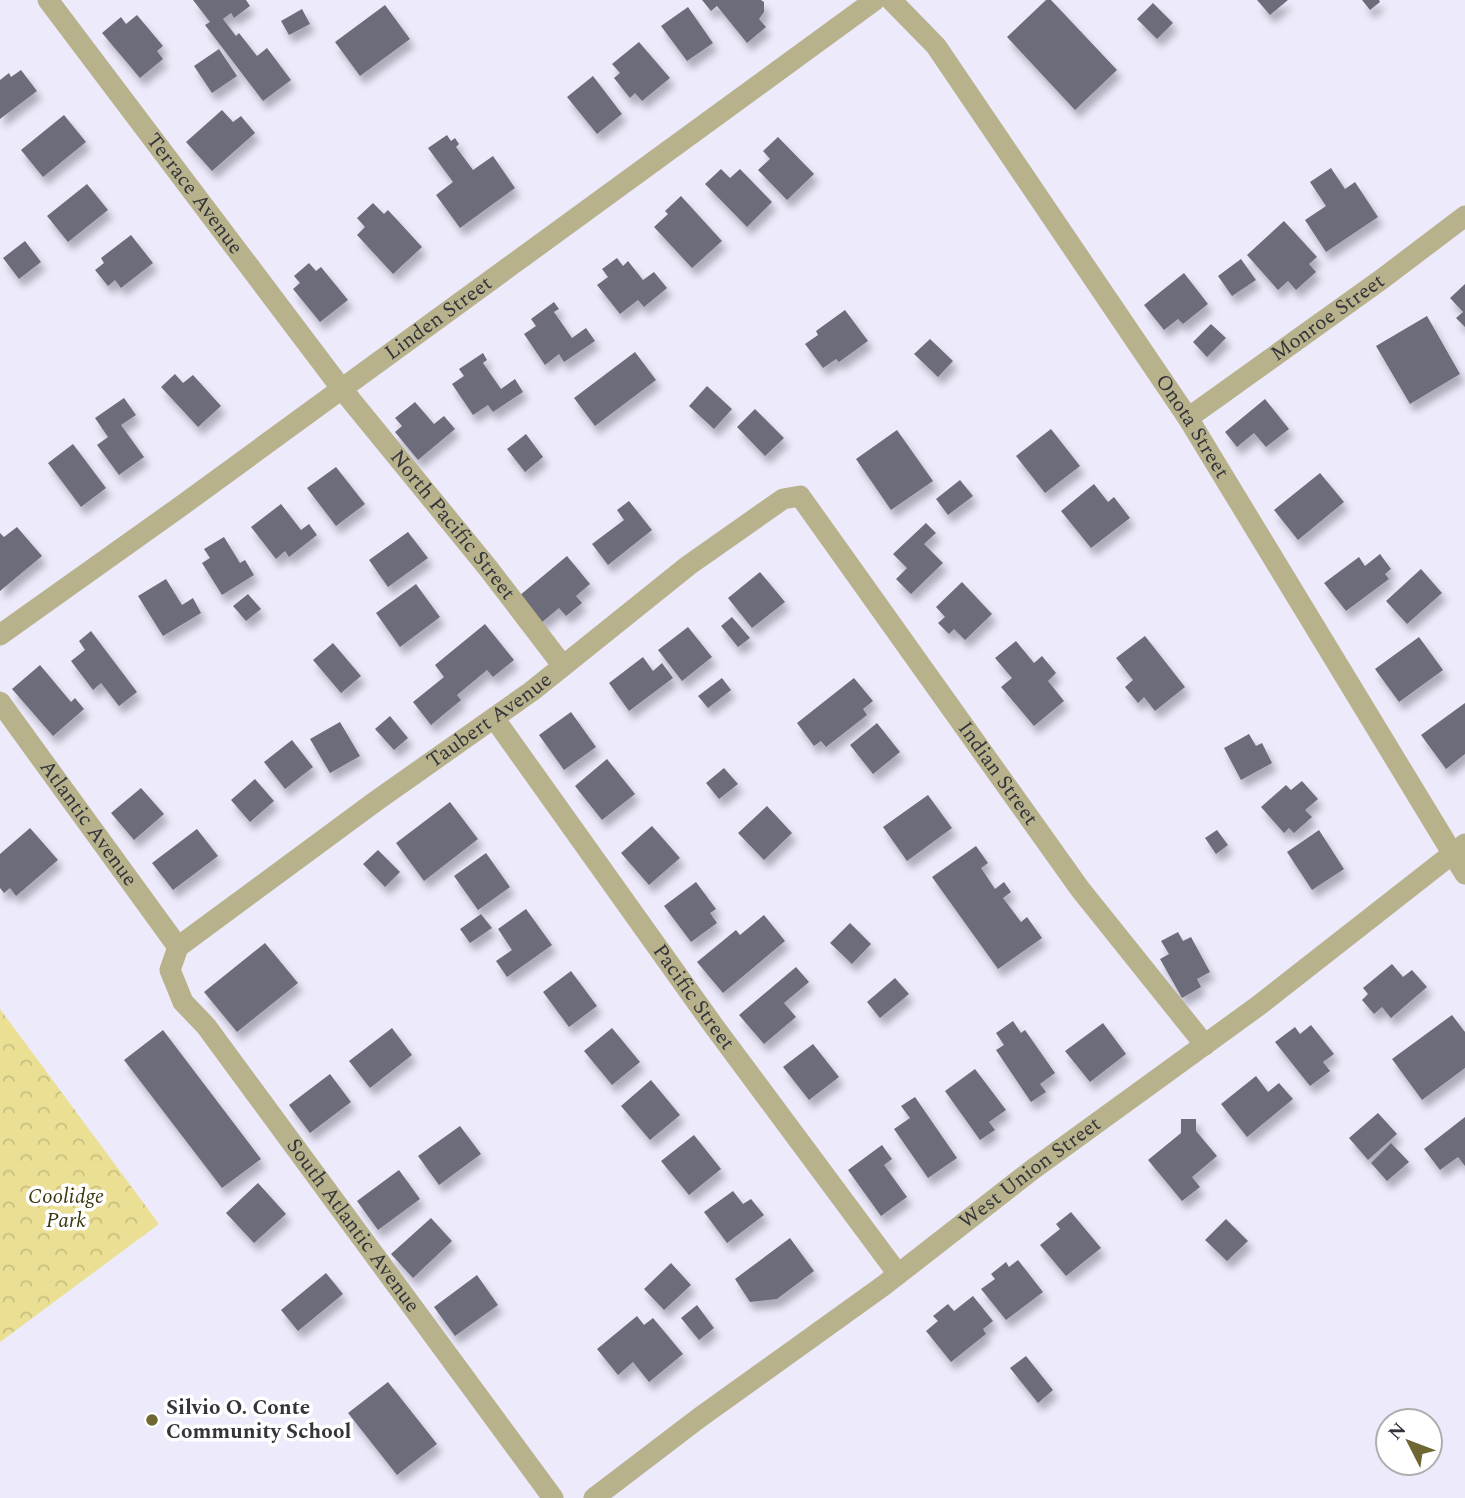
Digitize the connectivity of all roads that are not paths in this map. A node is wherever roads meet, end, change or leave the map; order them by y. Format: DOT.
graph roads {
  1 [pos="875,0"];
  2 [pos="891,0"];
  3 [pos="50,1"];
  4 [pos="1465,216"];
  5 [pos="341,388"];
  6 [pos="1188,418"];
  7 [pos="800,496"];
  8 [pos="0,635"];
  9 [pos="562,666"];
  10 [pos="0,702"];
  11 [pos="494,718"];
  12 [pos="1458,848"];
  13 [pos="1465,874"];
  14 [pos="178,947"];
  15 [pos="1205,1045"];
  16 [pos="898,1273"];
  17 [pos="553,1498"];
  18 [pos="594,1498"];
  1 -- 5 [label="street, Linden Street"];
  2 -- 6 [label="street, Onota Street"];
  3 -- 5 [label="street, Terrace Avenue"];
  4 -- 6 [label="street, Monroe Street"];
  5 -- 8 [label="street, Linden Street"];
  5 -- 9 [label="street, North Pacific Street"];
  6 -- 12 [label="street, Onota Street"];
  7 -- 9 [label="street, Taubert Avenue"];
  7 -- 15 [label="street, Indian Street"];
  9 -- 11 [label="street, Taubert Avenue"];
  10 -- 14 [label="street, Atlantic Avenue"];
  11 -- 14 [label="street, Taubert Avenue"];
  11 -- 16 [label="street, Pacific Street"];
  12 -- 13 [label="street, Onota Street"];
  12 -- 15 [label="street, West Union Street"];
  14 -- 17 [label="street, South Atlantic Avenue"];
  15 -- 16 [label="street, West Union Street"];
  16 -- 18 [label="street, West Union Street"];
}
